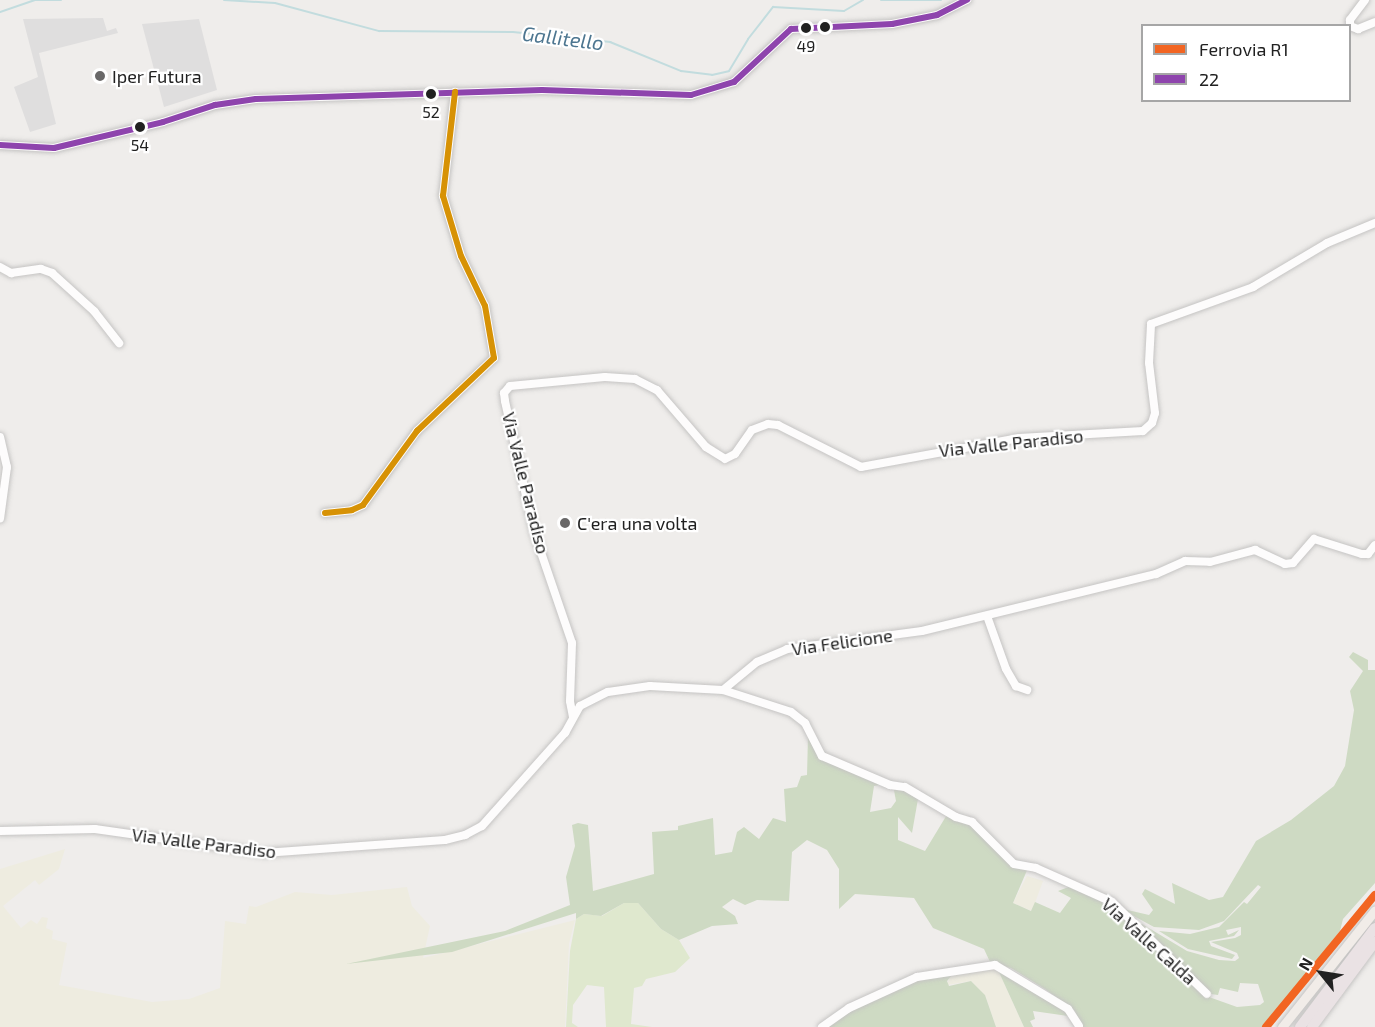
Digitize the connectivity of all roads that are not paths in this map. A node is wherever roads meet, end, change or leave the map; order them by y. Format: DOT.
graph roads {
  1 [pos="967,0"];
  2 [pos="1365,0"];
  3 [pos="1375,22"];
  4 [pos="1350,24"];
  5 [pos="1351,26"];
  6 [pos="455,92"];
  7 [pos="0,145"];
  8 [pos="1375,223"];
  9 [pos="0,267"];
  10 [pos="119,343"];
  11 [pos="0,437"];
  12 [pos="325,513"];
  13 [pos="0,519"];
  14 [pos="1375,545"];
  15 [pos="987,616"];
  16 [pos="723,690"];
  17 [pos="1028,690"];
  18 [pos="573,717"];
  19 [pos="0,831"];
  20 [pos="1375,910"];
  21 [pos="1375,928"];
  22 [pos="1375,942"];
  23 [pos="1207,994"];
  24 [pos="1079,1026"];
  25 [pos="822,1027"];
  26 [pos="1282,1027"];
  27 [pos="1300,1027"];
  28 [pos="1312,1027"];
  1 -- 6 [label="street"];
  2 -- 4 [label="street"];
  3 -- 5 [label="street"];
  6 -- 7 [label="street"];
  6 -- 12 [label="street"];
  8 -- 18 [label="street, Via Valle Paradiso"];
  9 -- 10 [label="street"];
  11 -- 13 [label="street"];
  14 -- 15 [label="street, Via Felicione"];
  15 -- 16 [label="street, Via Felicione"];
  15 -- 17 [label="street"];
  16 -- 18 [label="street"];
  16 -- 23 [label="street, Via Valle Calda"];
  18 -- 19 [label="street, Via Valle Paradiso"];
  20 -- 26 [label="main road"];
  21 -- 27 [label="highway"];
  22 -- 28 [label="highway"];
  24 -- 25 [label="street"];
}
